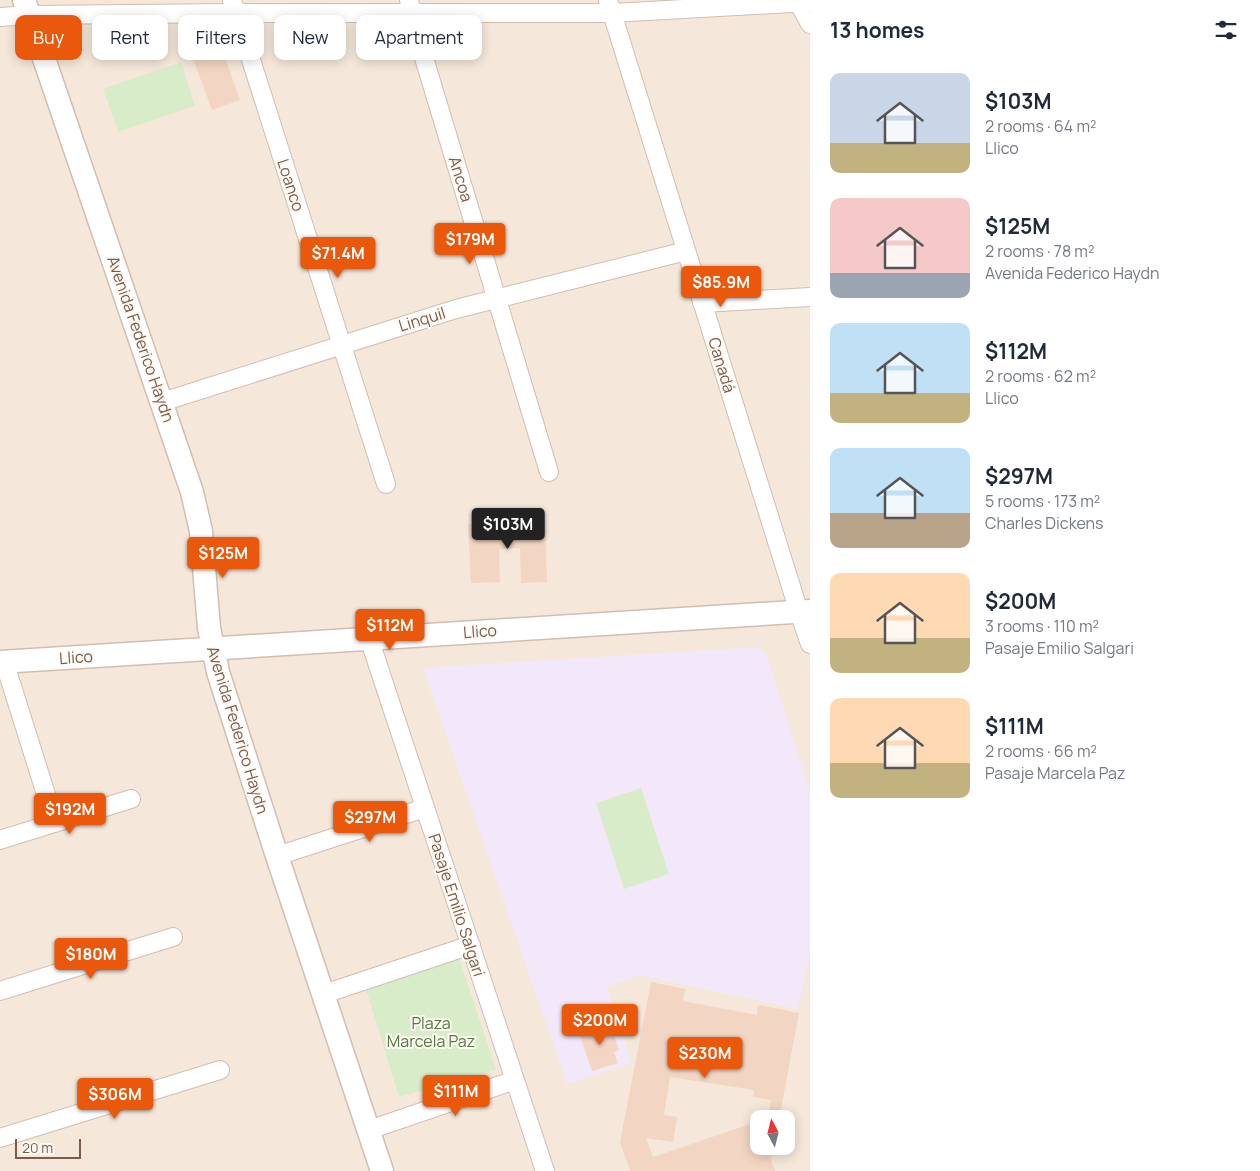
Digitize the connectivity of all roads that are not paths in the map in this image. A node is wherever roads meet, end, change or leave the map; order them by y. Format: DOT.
graph roads {
  1 [pos="802,1"];
  2 [pos="234,7"];
  3 [pos="411,7"];
  4 [pos="610,7"];
  5 [pos="27,8"];
  6 [pos="0,17"];
  7 [pos="810,24"];
  8 [pos="686,250"];
  9 [pos="810,297"];
  10 [pos="496,298"];
  11 [pos="702,303"];
  12 [pos="342,345"];
  13 [pos="162,402"];
  14 [pos="549,472"];
  15 [pos="386,484"];
  16 [pos="804,611"];
  17 [pos="369,638"];
  18 [pos="810,644"];
  19 [pos="212,648"];
  20 [pos="2,662"];
  21 [pos="131,799"];
  22 [pos="425,808"];
  23 [pos="55,823"];
  24 [pos="0,840"];
  25 [pos="277,856"];
  26 [pos="173,938"];
  27 [pos="470,945"];
  28 [pos="0,991"];
  29 [pos="324,994"];
  30 [pos="220,1070"];
  31 [pos="515,1080"];
  32 [pos="369,1130"];
  33 [pos="0,1138"];
  34 [pos="382,1171"];
  35 [pos="546,1171"];
  1 -- 4 [label="street"];
  1 -- 7 [label="street"];
  2 -- 3 [label="street"];
  2 -- 5 [label="street"];
  2 -- 12 [label="street, Loanco"];
  3 -- 4 [label="street"];
  3 -- 10 [label="street, Ancoa"];
  4 -- 8 [label="street, Canadá"];
  5 -- 6 [label="street"];
  5 -- 13 [label="street, Avenida Federico Haydn"];
  8 -- 10 [label="street, Linquil"];
  8 -- 11 [label="street, Canadá"];
  9 -- 11 [label="street"];
  10 -- 12 [label="street, Linquil"];
  10 -- 14 [label="street, Ancoa"];
  11 -- 16 [label="street, Canadá"];
  12 -- 13 [label="street, Linquil"];
  12 -- 15 [label="street, Loanco"];
  13 -- 19 [label="street, Avenida Federico Haydn"];
  16 -- 17 [label="street, Llico"];
  16 -- 18 [label="street, Canadá"];
  17 -- 19 [label="street, Llico"];
  17 -- 22 [label="street, Pasaje Emilio Salgari"];
  19 -- 20 [label="street, Llico"];
  19 -- 25 [label="street, Avenida Federico Haydn"];
  20 -- 23 [label="street"];
  21 -- 23 [label="street"];
  22 -- 25 [label="street"];
  22 -- 27 [label="street, Pasaje Emilio Salgari"];
  23 -- 24 [label="street"];
  25 -- 29 [label="street, Avenida Federico Haydn"];
  26 -- 28 [label="street"];
  27 -- 29 [label="street"];
  27 -- 31 [label="street, Pasaje Emilio Salgari"];
  29 -- 32 [label="street, Avenida Federico Haydn"];
  30 -- 33 [label="street"];
  31 -- 32 [label="street"];
  31 -- 35 [label="street, Pasaje Emilio Salgari"];
  32 -- 34 [label="street, Avenida Federico Haydn"];
}
